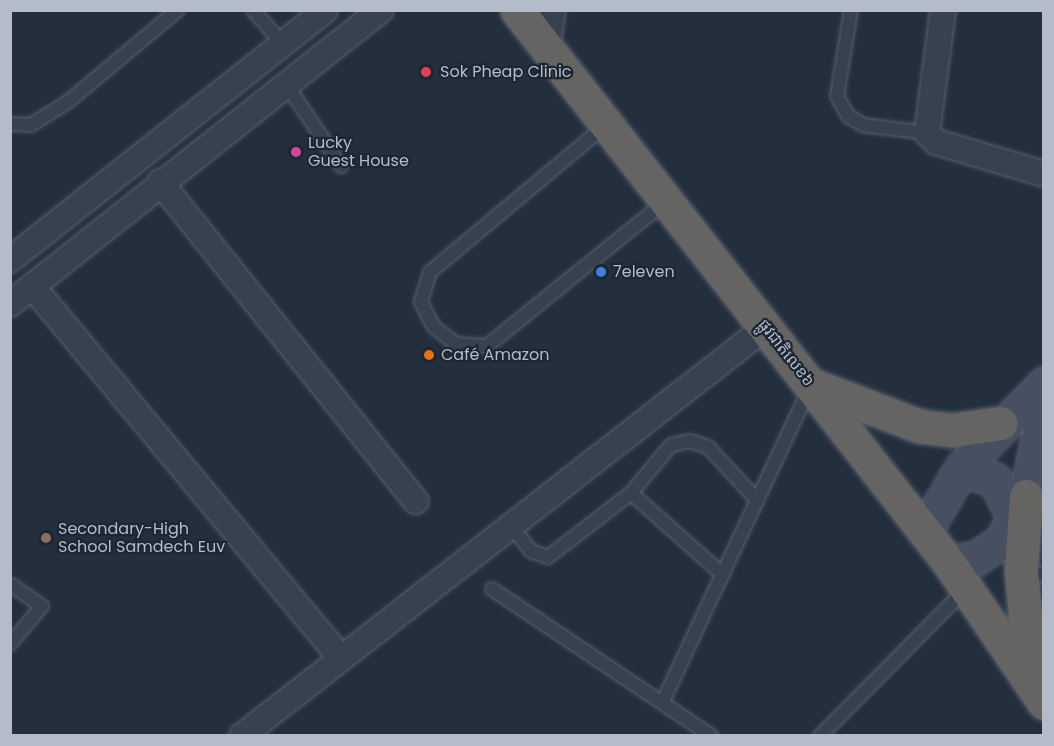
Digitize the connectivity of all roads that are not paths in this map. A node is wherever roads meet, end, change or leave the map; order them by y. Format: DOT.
graph roads {
  1 [pos="178,10"];
  2 [pos="253,10"];
  3 [pos="325,10"];
  4 [pos="381,10"];
  5 [pos="517,10"];
  6 [pos="553,10"];
  7 [pos="851,10"];
  8 [pos="943,10"];
  9 [pos="283,44"];
  10 [pos="547,48"];
  11 [pos="286,84"];
  12 [pos="10,123"];
  13 [pos="607,124"];
  14 [pos="927,133"];
  15 [pos="341,166"];
  16 [pos="1044,174"];
  17 [pos="160,182"];
  18 [pos="666,200"];
  19 [pos="10,260"];
  20 [pos="32,286"];
  21 [pos="10,304"];
  22 [pos="766,327"];
  23 [pos="1044,384"];
  24 [pos="812,385"];
  25 [pos="1044,412"];
  26 [pos="1001,423"];
  27 [pos="961,469"];
  28 [pos="1030,487"];
  29 [pos="631,493"];
  30 [pos="757,500"];
  31 [pos="416,501"];
  32 [pos="509,523"];
  33 [pos="924,532"];
  34 [pos="1032,572"];
  35 [pos="723,575"];
  36 [pos="958,575"];
  37 [pos="10,584"];
  38 [pos="492,589"];
  39 [pos="10,644"];
  40 [pos="341,658"];
  41 [pos="1038,693"];
  42 [pos="664,699"];
  43 [pos="243,735"];
  44 [pos="712,735"];
  45 [pos="820,735"];
  1 -- 12 [label="lane"];
  2 -- 9 [label="lane"];
  3 -- 9 [label="street"];
  4 -- 11 [label="street"];
  5 -- 10 [label="highway, ផ្លូវជាតិលេខ៦"];
  6 -- 10 [label="street"];
  7 -- 14 [label="lane"];
  8 -- 14 [label="street"];
  9 -- 19 [label="street"];
  10 -- 13 [label="highway, ផ្លូវជាតិលេខ៦"];
  11 -- 15 [label="lane"];
  11 -- 17 [label="street"];
  13 -- 18 [label="highway, ផ្លូវជាតិលេខ៦"];
  13 -- 18 [label="lane"];
  14 -- 16 [label="street"];
  17 -- 20 [label="street"];
  17 -- 31 [label="street"];
  18 -- 22 [label="highway, ផ្លូវជាតិលេខ៦"];
  20 -- 21 [label="street"];
  20 -- 40 [label="street"];
  22 -- 24 [label="highway, ផ្លូវជាតិលេខ៦"];
  22 -- 32 [label="street"];
  23 -- 26 [label="main road"];
  24 -- 26 [label="highway"];
  24 -- 30 [label="lane"];
  24 -- 33 [label="highway, ផ្លូវជាតិលេខ៦"];
  25 -- 28 [label="main road"];
  26 -- 27 [label="main road"];
  27 -- 28 [label="main road"];
  27 -- 33 [label="main road"];
  28 -- 34 [label="highway"];
  28 -- 36 [label="main road"];
  29 -- 30 [label="lane"];
  29 -- 32 [label="lane"];
  29 -- 35 [label="lane"];
  30 -- 35 [label="lane"];
  32 -- 40 [label="street"];
  33 -- 36 [label="highway, ផ្លូវជាតិលេខ៦"];
  34 -- 41 [label="highway"];
  35 -- 42 [label="lane"];
  36 -- 41 [label="highway, ផ្លូវជាតិលេខ៦"];
  36 -- 45 [label="lane"];
  37 -- 39 [label="lane"];
  38 -- 42 [label="lane"];
  40 -- 43 [label="street"];
  42 -- 44 [label="lane"];
}
